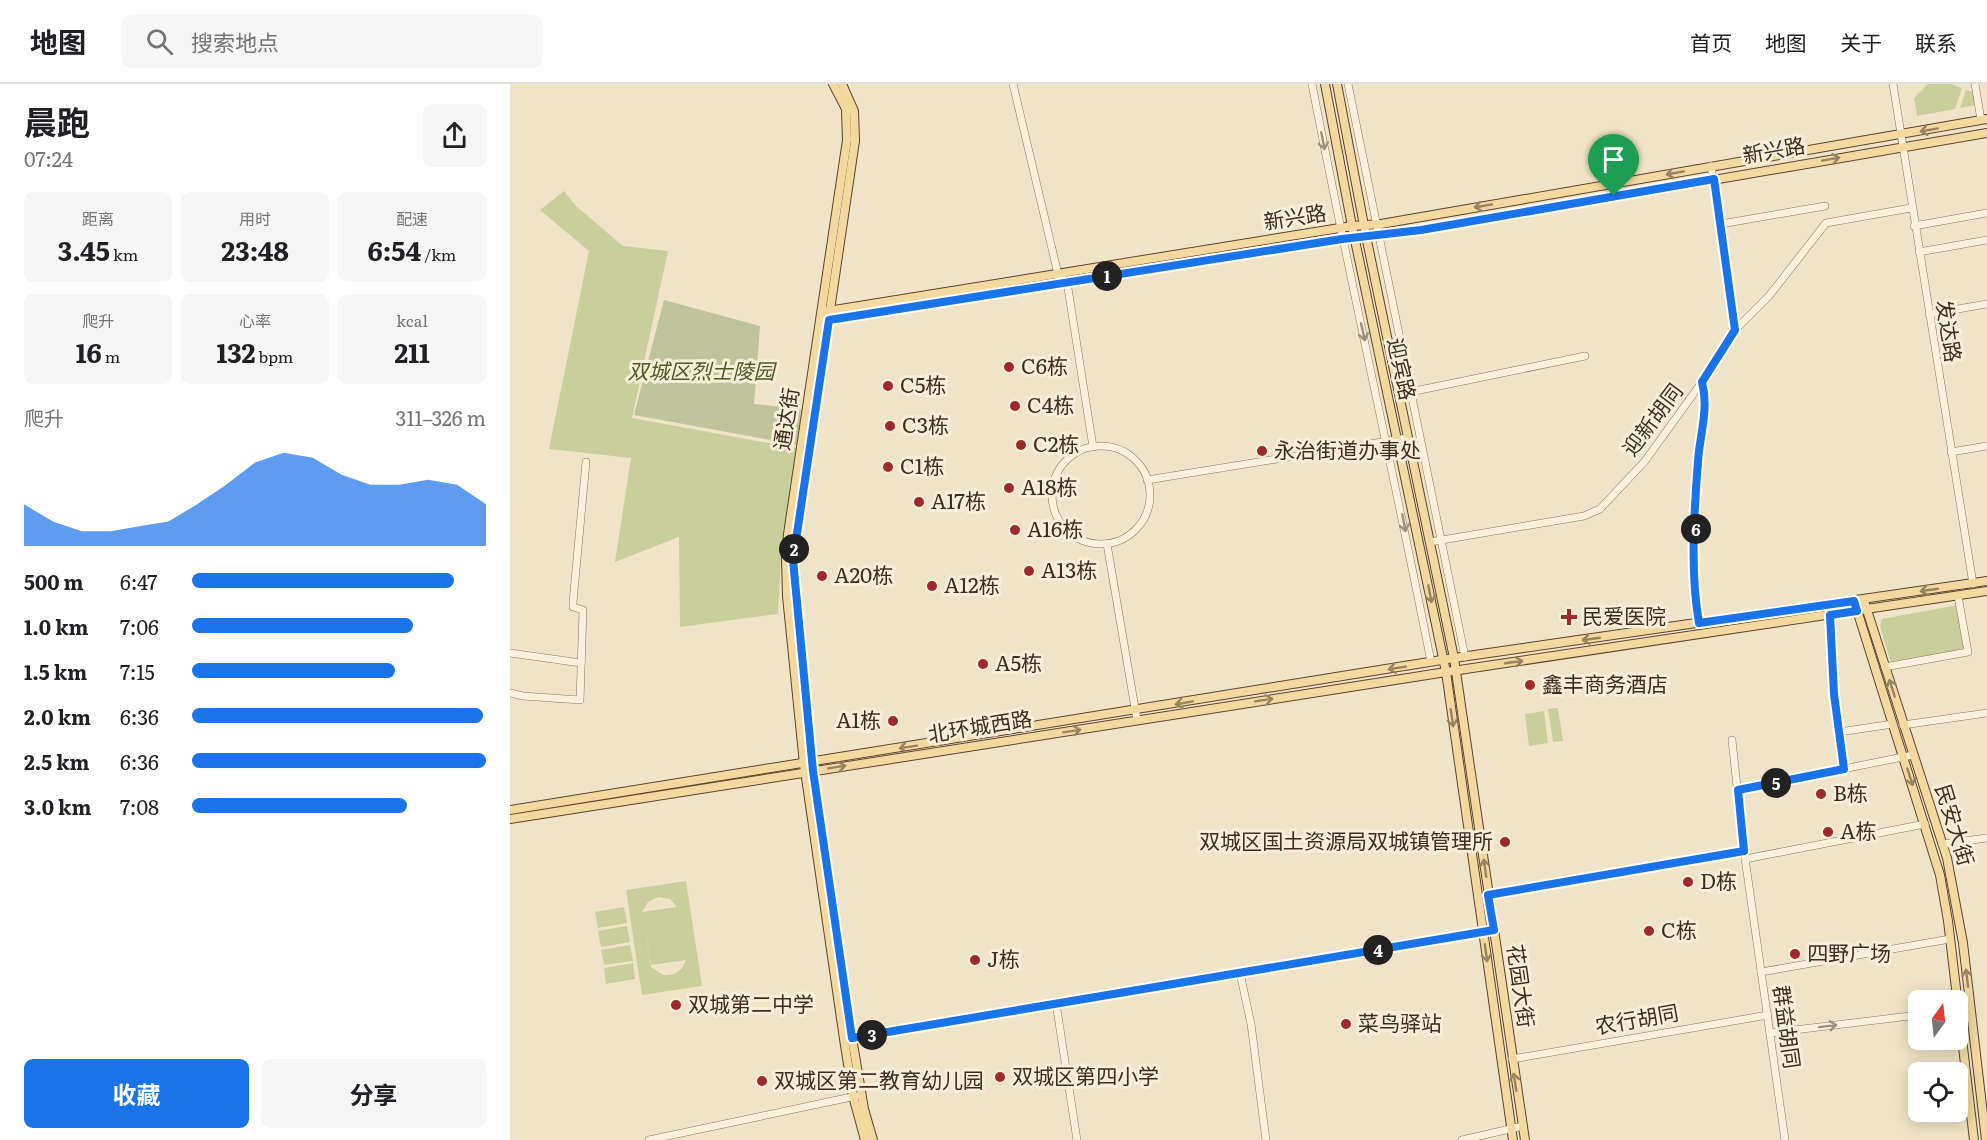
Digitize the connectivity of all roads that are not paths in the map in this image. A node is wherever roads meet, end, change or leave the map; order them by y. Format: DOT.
graph roads {
  1 [pos="833,84"];
  2 [pos="842,84"];
  3 [pos="1013,84"];
  4 [pos="1312,84"];
  5 [pos="1325,84"];
  6 [pos="1337,84"];
  7 [pos="1348,84"];
  8 [pos="1893,84"];
  9 [pos="1976,84"];
  10 [pos="1984,120"];
  11 [pos="1987,133"];
  12 [pos="1901,135"];
  13 [pos="1903,147"];
  14 [pos="1711,166"];
  15 [pos="1714,179"];
  16 [pos="1825,206"];
  17 [pos="1911,208"];
  18 [pos="1987,213"];
  19 [pos="1364,224"];
  20 [pos="1721,224"];
  21 [pos="1375,225"];
  22 [pos="1352,226"];
  23 [pos="1914,226"];
  24 [pos="1340,229"];
  25 [pos="1366,236"];
  26 [pos="1378,236"];
  27 [pos="1355,238"];
  28 [pos="1342,239"];
  29 [pos="1987,240"];
  30 [pos="1919,252"];
  31 [pos="1062,278"];
  32 [pos="1987,304"];
  33 [pos="1929,314"];
  34 [pos="825,316"];
  35 [pos="1735,330"];
  36 [pos="1585,356"];
  37 [pos="1702,382"];
  38 [pos="1411,395"];
  39 [pos="1400,399"];
  40 [pos="1407,438"];
  41 [pos="1397,440"];
  42 [pos="1387,441"];
  43 [pos="1987,446"];
  44 [pos="1093,447"];
  45 [pos="1951,452"];
  46 [pos="586,462"];
  47 [pos="1147,480"];
  48 [pos="1441,540"];
  49 [pos="1430,542"];
  50 [pos="1107,544"];
  51 [pos="1987,581"];
  52 [pos="1973,584"];
  53 [pos="1987,591"];
  54 [pos="1958,596"];
  55 [pos="1859,600"];
  56 [pos="1867,609"];
  57 [pos="1857,611"];
  58 [pos="1830,615"];
  59 [pos="1699,623"];
  60 [pos="510,653"];
  61 [pos="1465,657"];
  62 [pos="1454,658"];
  63 [pos="1444,660"];
  64 [pos="1431,662"];
  65 [pos="581,663"];
  66 [pos="1885,668"];
  67 [pos="1456,670"];
  68 [pos="1446,672"];
  69 [pos="510,693"];
  70 [pos="1987,713"];
  71 [pos="1136,716"];
  72 [pos="1893,724"];
  73 [pos="1904,725"];
  74 [pos="1839,732"];
  75 [pos="1732,740"];
  76 [pos="1913,755"];
  77 [pos="1903,757"];
  78 [pos="809,767"];
  79 [pos="1844,769"];
  80 [pos="1738,790"];
  81 [pos="510,810"];
  82 [pos="510,819"];
  83 [pos="1925,824"];
  84 [pos="1987,838"];
  85 [pos="1942,844"];
  86 [pos="1745,855"];
  87 [pos="1488,895"];
  88 [pos="1494,930"];
  89 [pos="1482,932"];
  90 [pos="1950,939"];
  91 [pos="1240,972"];
  92 [pos="1761,972"];
  93 [pos="1956,990"];
  94 [pos="1056,1003"];
  95 [pos="1968,1009"];
  96 [pos="1971,1009"];
  97 [pos="1768,1015"];
  98 [pos="1908,1016"];
  99 [pos="1770,1033"];
  100 [pos="848,1039"];
  101 [pos="1964,1050"];
  102 [pos="1512,1059"];
  103 [pos="857,1095"];
  104 [pos="1985,1106"];
  105 [pos="1523,1126"];
  106 [pos="1512,1129"];
  107 [pos="649,1140"];
  108 [pos="865,1140"];
  109 [pos="873,1140"];
  110 [pos="1077,1140"];
  111 [pos="1266,1140"];
  112 [pos="1462,1140"];
  113 [pos="1513,1140"];
  114 [pos="1524,1140"];
  115 [pos="1785,1140"];
  116 [pos="1974,1140"];
  117 [pos="1986,1140"];
  1 -- 34 [label="main road, 通达街"];
  2 -- 34 [label="main road, 通达街"];
  3 -- 31 [label="street"];
  4 -- 24 [label="street, one-way"];
  5 -- 22 [label="main road, 迎宾路"];
  6 -- 19 [label="main road, 迎宾路"];
  7 -- 21 [label="street"];
  8 -- 12 [label="street, 发达路"];
  9 -- 10 [label="street"];
  10 -- 12 [label="main road, 新兴路, one-way"];
  11 -- 13 [label="main road, 新兴路"];
  12 -- 13 [label="street, 发达路"];
  12 -- 14 [label="main road, 新兴路"];
  15 -- 13 [label="main road, 新兴路, one-way"];
  13 -- 17 [label="street, 发达路"];
  14 -- 15 [label="street"];
  14 -- 21 [label="main road, 新兴路, one-way"];
  15 -- 20 [label="street"];
  15 -- 26 [label="main road, 新兴路"];
  16 -- 20 [label="street"];
  17 -- 23 [label="street, 发达路"];
  17 -- 35 [label="street, 迎新胡同"];
  18 -- 23 [label="street"];
  19 -- 21 [label="main road, 新兴路"];
  19 -- 22 [label="main road, 新兴路"];
  19 -- 25 [label="main road, 迎宾路"];
  20 -- 35 [label="street"];
  21 -- 26 [label="street"];
  22 -- 24 [label="main road, 新兴路"];
  22 -- 27 [label="main road, 迎宾路"];
  23 -- 30 [label="street, 发达路"];
  24 -- 28 [label="street"];
  24 -- 31 [label="main road, 新兴路"];
  25 -- 26 [label="main road, 新兴路"];
  25 -- 27 [label="main road, 新兴路"];
  25 -- 39 [label="main road, 迎宾路"];
  26 -- 38 [label="street"];
  27 -- 28 [label="main road, 新兴路"];
  27 -- 41 [label="main road, 迎宾路"];
  28 -- 31 [label="main road, 新兴路"];
  28 -- 42 [label="street, one-way"];
  29 -- 30 [label="street"];
  30 -- 33 [label="street, 发达路"];
  31 -- 34 [label="main road, 新兴路"];
  31 -- 44 [label="street"];
  32 -- 33 [label="street"];
  33 -- 45 [label="street, 发达路"];
  34 -- 78 [label="main road, 通达街"];
  35 -- 37 [label="street, 迎新胡同"];
  36 -- 38 [label="street"];
  37 -- 48 [label="street, 迎新胡同"];
  37 -- 59 [label="street"];
  38 -- 39 [label="street"];
  38 -- 48 [label="street"];
  39 -- 40 [label="main road, 迎宾路"];
  40 -- 41 [label="street"];
  40 -- 49 [label="main road, 迎宾路"];
  41 -- 42 [label="street"];
  41 -- 63 [label="main road, 迎宾路, one-way"];
  42 -- 47 [label="street"];
  42 -- 64 [label="street, one-way"];
  43 -- 45 [label="street"];
  44 -- 47 [label="street"];
  44 -- 50 [label="street"];
  45 -- 52 [label="street, 发达路"];
  46 -- 65 [label="street"];
  47 -- 50 [label="street"];
  48 -- 49 [label="street, 迎新胡同"];
  48 -- 61 [label="street"];
  49 -- 62 [label="main road, 迎宾路"];
  50 -- 71 [label="street"];
  51 -- 52 [label="main road, 北环城西路"];
  52 -- 55 [label="main road, 北环城西路, one-way"];
  53 -- 54 [label="main road, 北环城西路"];
  54 -- 56 [label="main road, 北环城西路"];
  54 -- 66 [label="street"];
  55 -- 56 [label="main road, 民安大街"];
  55 -- 57 [label="main road, 民安大街"];
  55 -- 59 [label="main road, 北环城西路"];
  56 -- 57 [label="main road, 北环城西路"];
  56 -- 66 [label="main road, 民安大街"];
  57 -- 58 [label="main road, 北环城西路"];
  57 -- 72 [label="main road, 民安大街"];
  67 -- 58 [label="main road, 北环城西路, one-way"];
  58 -- 74 [label="street"];
  59 -- 61 [label="main road, 北环城西路, one-way"];
  60 -- 65 [label="street"];
  61 -- 62 [label="main road, 北环城西路"];
  62 -- 63 [label="main road, 北环城西路"];
  62 -- 67 [label="main road, 花园大街"];
  63 -- 64 [label="main road, 北环城西路"];
  63 -- 68 [label="main road, 花园大街"];
  64 -- 71 [label="main road, 北环城西路, one-way"];
  65 -- 69 [label="street"];
  73 -- 66 [label="main road, 民安大街, one-way"];
  67 -- 68 [label="main road, 北环城西路"];
  87 -- 67 [label="main road, 花园大街, one-way"];
  71 -- 68 [label="main road, 北环城西路, one-way"];
  68 -- 89 [label="main road, 花园大街, one-way"];
  70 -- 73 [label="street"];
  71 -- 78 [label="main road, 北环城西路"];
  72 -- 74 [label="street"];
  72 -- 77 [label="main road, 民安大街"];
  73 -- 76 [label="main road, 民安大街"];
  74 -- 79 [label="street"];
  75 -- 80 [label="street, 群益胡同"];
  76 -- 77 [label="street"];
  76 -- 85 [label="main road, 民安大街"];
  77 -- 79 [label="street"];
  77 -- 83 [label="main road, 民安大街, one-way"];
  78 -- 81 [label="main road, 北环城西路"];
  78 -- 82 [label="main road, 北环城西路"];
  78 -- 100 [label="main road, 通达街"];
  79 -- 80 [label="street"];
  80 -- 86 [label="street, 群益胡同"];
  83 -- 86 [label="street"];
  83 -- 90 [label="main road, 民安大街"];
  84 -- 85 [label="street"];
  96 -- 85 [label="main road, 民安大街, one-way"];
  86 -- 87 [label="street"];
  86 -- 92 [label="street, 群益胡同"];
  87 -- 88 [label="main road, 花园大街"];
  88 -- 89 [label="street"];
  88 -- 102 [label="main road, 花园大街"];
  89 -- 91 [label="street"];
  89 -- 106 [label="main road, 花园大街, one-way"];
  90 -- 92 [label="street"];
  90 -- 93 [label="main road, 民安大街"];
  91 -- 94 [label="street"];
  91 -- 111 [label="street"];
  92 -- 97 [label="street, 群益胡同"];
  94 -- 100 [label="street"];
  94 -- 110 [label="street"];
  95 -- 96 [label="street"];
  96 -- 104 [label="main road, 民安大街"];
  97 -- 99 [label="street, 群益胡同"];
  97 -- 102 [label="street, 农行胡同"];
  99 -- 98 [label="street, one-way"];
  99 -- 115 [label="street, 群益胡同"];
  100 -- 103 [label="main road, 通达街"];
  101 -- 116 [label="main road, 民安大街"];
  105 -- 102 [label="main road, 花园大街, one-way"];
  103 -- 107 [label="street"];
  103 -- 108 [label="main road"];
  103 -- 109 [label="main road"];
  104 -- 117 [label="main road, 民安大街"];
  105 -- 106 [label="street"];
  105 -- 114 [label="main road, 花园大街"];
  106 -- 112 [label="street"];
  106 -- 113 [label="main road, 花园大街"];
}
